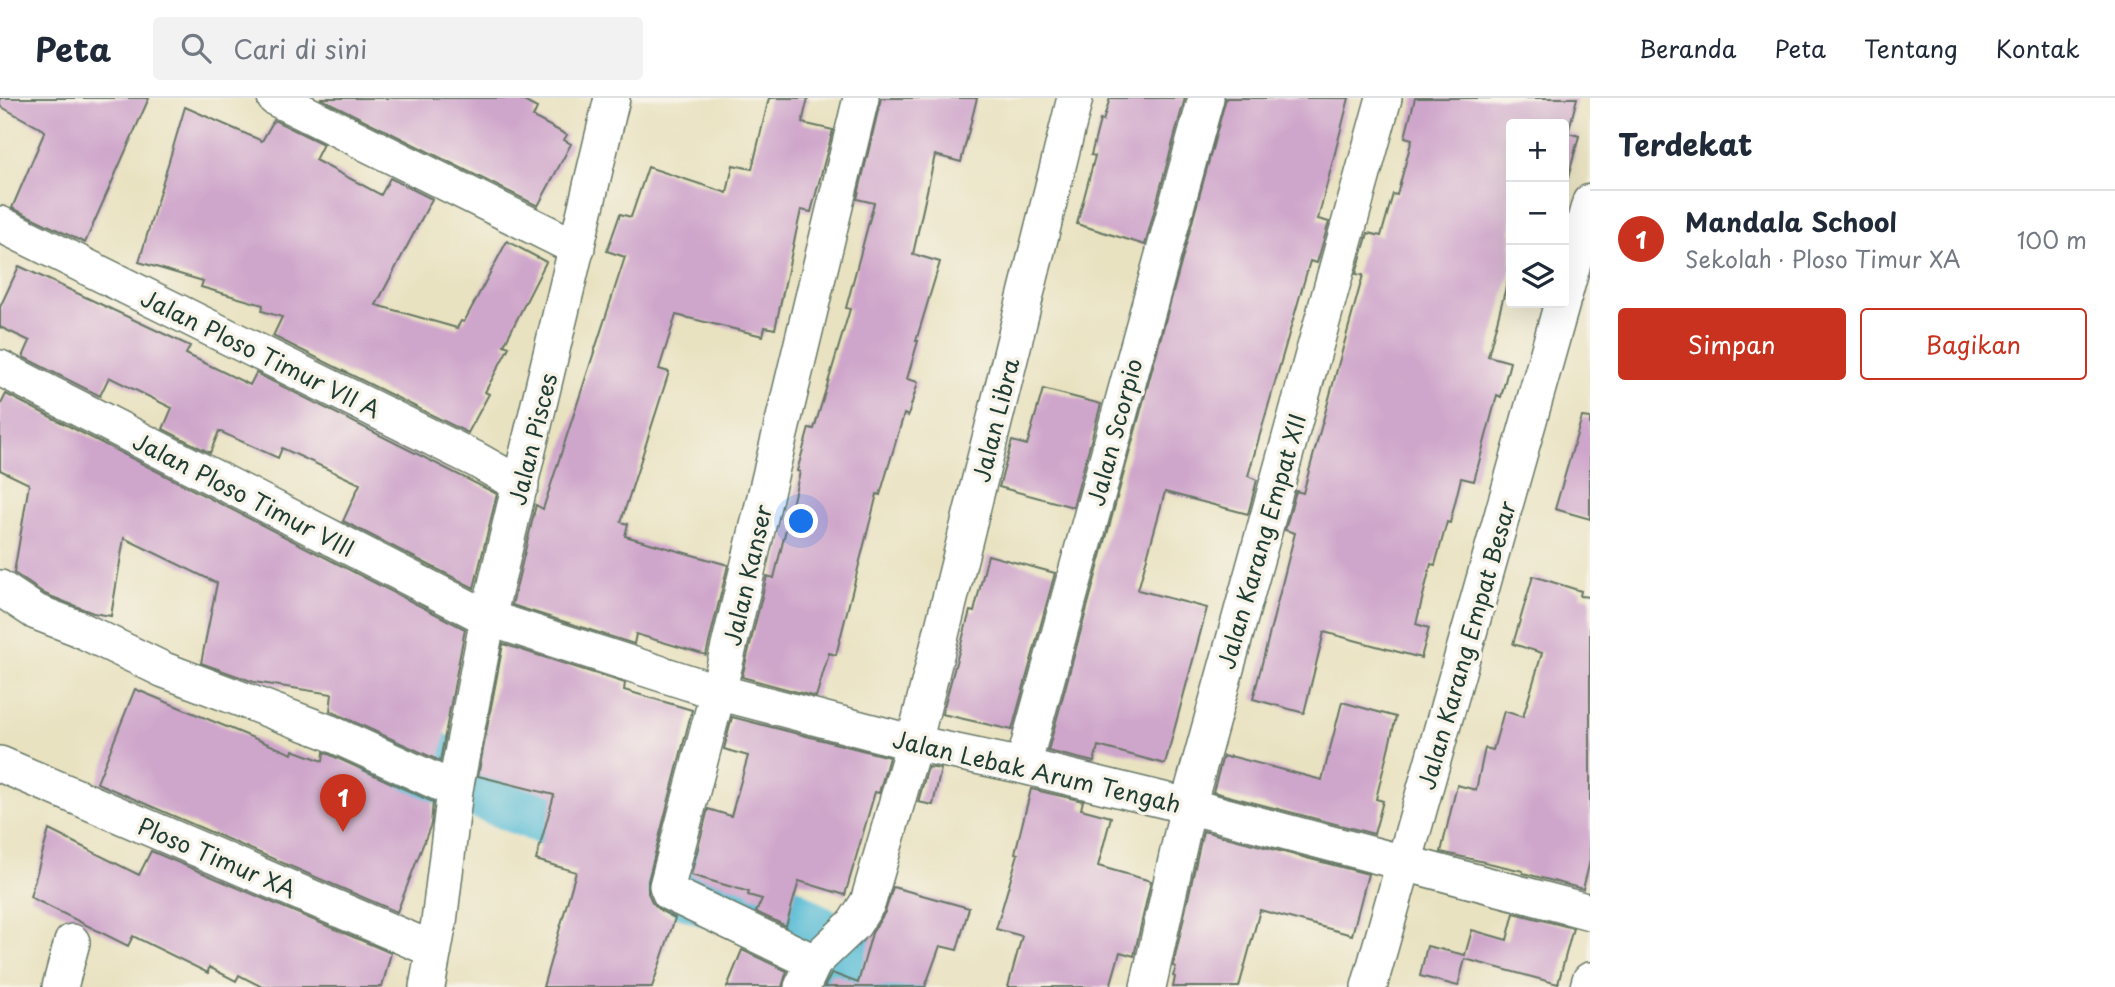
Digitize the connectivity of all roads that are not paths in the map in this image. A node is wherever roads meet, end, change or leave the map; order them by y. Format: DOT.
graph roads {
  1 [pos="275,98"];
  2 [pos="612,98"];
  3 [pos="861,98"];
  4 [pos="1075,98"];
  5 [pos="1206,98"];
  6 [pos="1384,98"];
  7 [pos="1590,202"];
  8 [pos="0,223"];
  9 [pos="578,248"];
  10 [pos="1569,278"];
  11 [pos="1561,308"];
  12 [pos="0,368"];
  13 [pos="521,485"];
  14 [pos="0,588"];
  15 [pos="488,618"];
  16 [pos="719,692"];
  17 [pos="914,743"];
  18 [pos="0,764"];
  19 [pos="1023,766"];
  20 [pos="458,776"];
  21 [pos="1188,806"];
  22 [pos="1405,865"];
  23 [pos="1590,912"];
  24 [pos="72,942"];
  25 [pos="435,950"];
  26 [pos="821,960"];
  27 [pos="1590,980"];
  28 [pos="60,987"];
  29 [pos="426,987"];
  30 [pos="1148,987"];
  31 [pos="1369,987"];
  32 [pos="1588,987"];
  1 -- 9 [label="street"];
  2 -- 9 [label="street, Jalan Pisces"];
  3 -- 16 [label="street, Jalan Kanser"];
  4 -- 17 [label="street, Jalan Libra"];
  5 -- 19 [label="street, Jalan Scorpio"];
  6 -- 21 [label="street, Jalan Karang Empat XII"];
  7 -- 10 [label="street"];
  8 -- 13 [label="street, Jalan Ploso Timur VII A"];
  9 -- 13 [label="street, Jalan Pisces"];
  11 -- 22 [label="street, Jalan Karang Empat Besar"];
  12 -- 15 [label="street, Jalan Ploso Timur VIII"];
  13 -- 15 [label="street, Jalan Pisces"];
  14 -- 20 [label="street"];
  15 -- 16 [label="street, Jalan Lebak Arum Tengah"];
  15 -- 20 [label="street, Jalan Pisces"];
  16 -- 17 [label="street, Jalan Lebak Arum Tengah"];
  16 -- 26 [label="street, Jalan Kanser"];
  17 -- 19 [label="street, Jalan Lebak Arum Tengah"];
  17 -- 26 [label="street, Jalan Libra"];
  18 -- 25 [label="street, Ploso Timur XA"];
  19 -- 21 [label="street, Jalan Lebak Arum Tengah"];
  20 -- 25 [label="street, Jalan Pisces"];
  21 -- 22 [label="street, Jalan Lebak Arum Tengah"];
  21 -- 30 [label="street, Jalan Karang Empat XII"];
  22 -- 23 [label="street, Jalan Lebak Arum Tengah"];
  22 -- 31 [label="street, Jalan Karang Empat Besar"];
  24 -- 28 [label="street"];
  25 -- 29 [label="street, Jalan Pisces"];
  27 -- 32 [label="street"];
}
